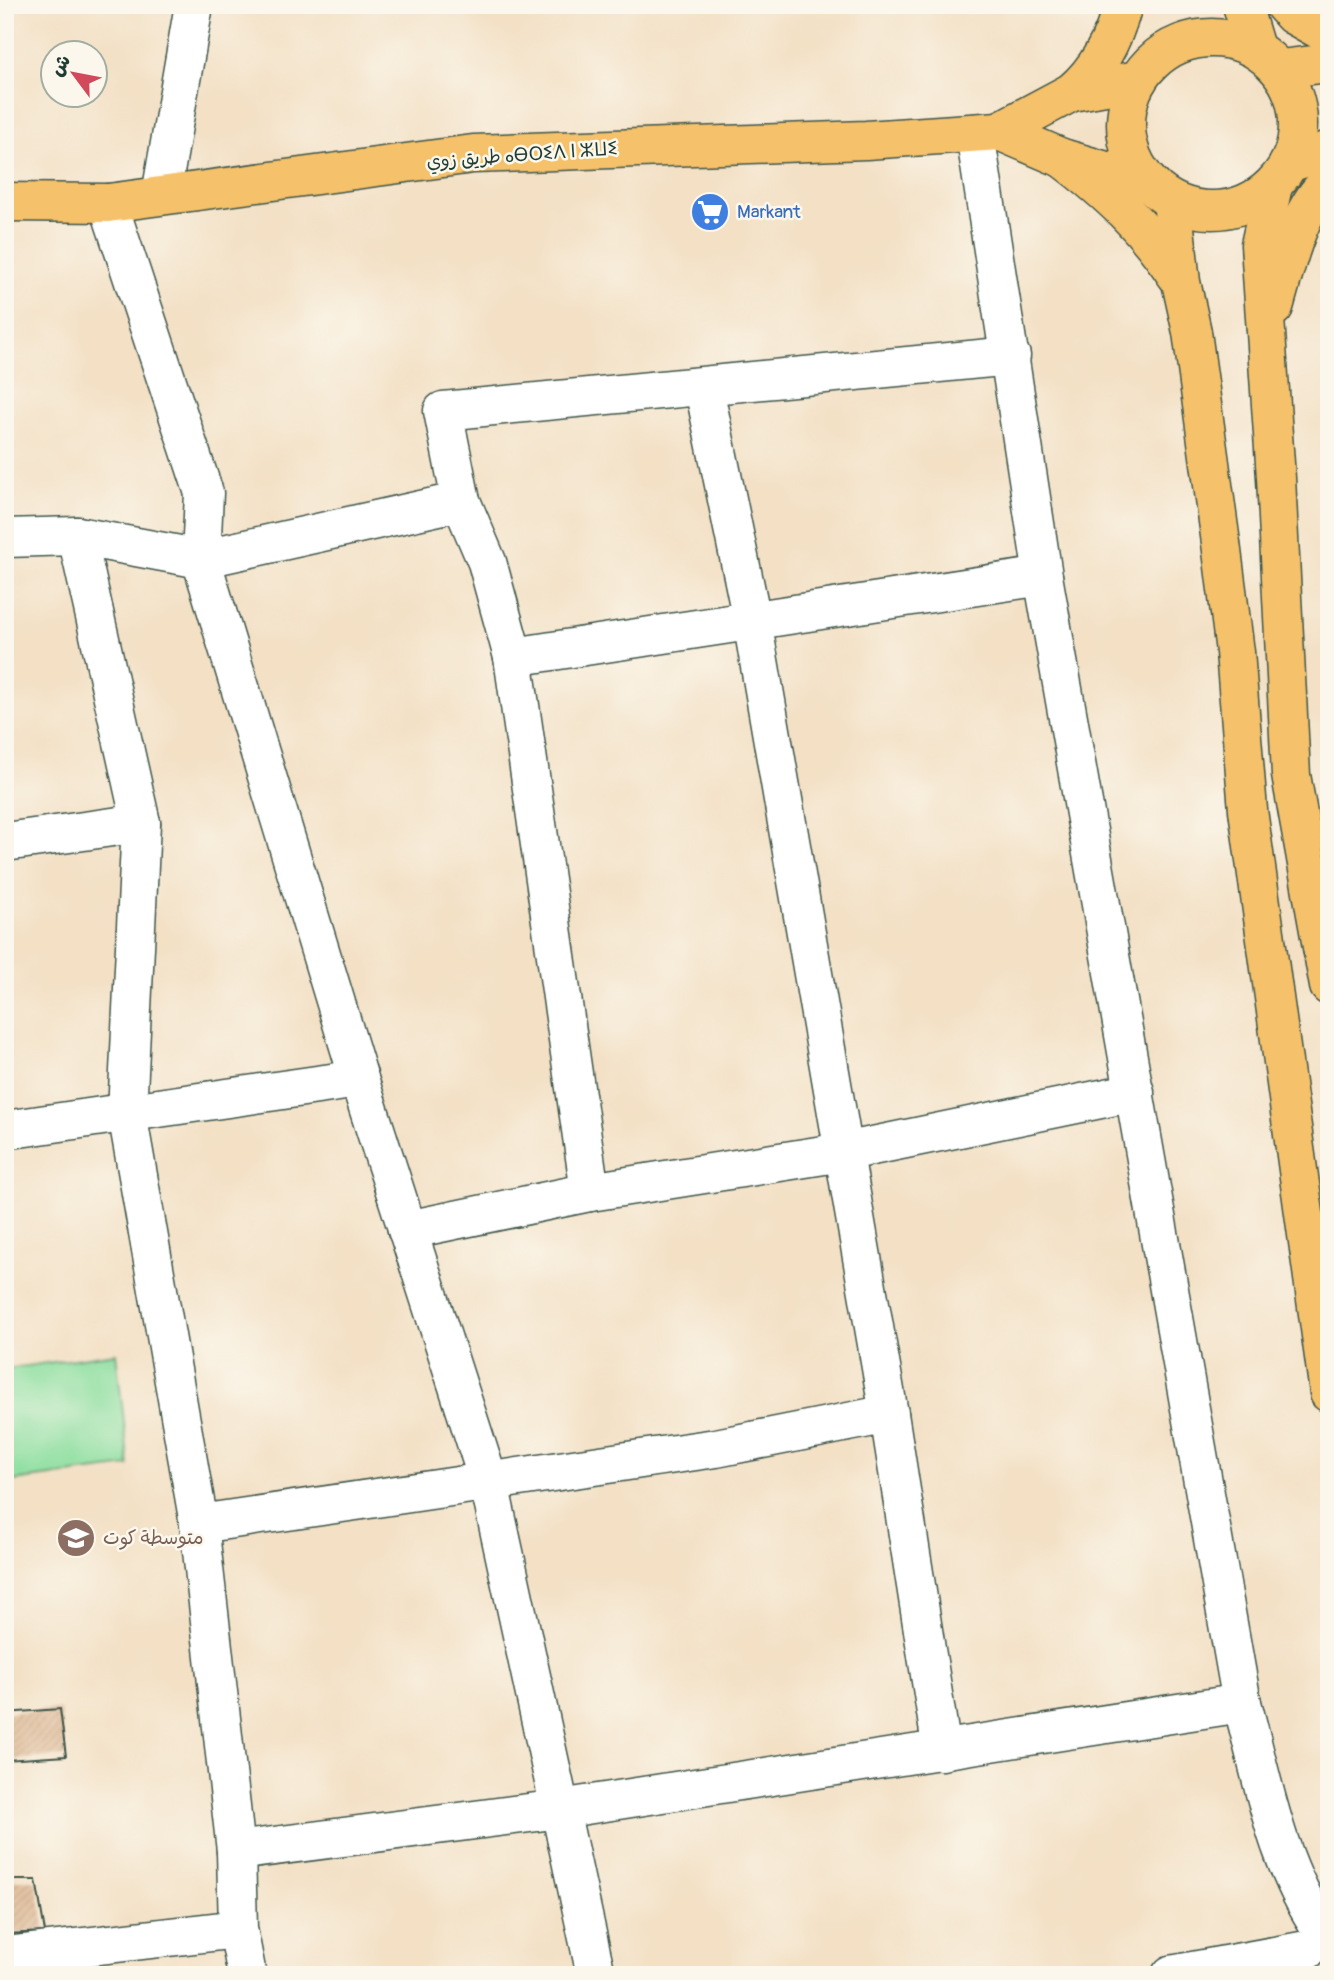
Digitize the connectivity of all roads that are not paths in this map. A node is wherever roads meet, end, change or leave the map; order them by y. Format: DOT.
graph roads {
  1 [pos="194,5"];
  2 [pos="1123,5"];
  3 [pos="1142,5"];
  4 [pos="1242,5"];
  5 [pos="1284,5"];
  6 [pos="1329,35"];
  7 [pos="1267,59"];
  8 [pos="1329,63"];
  9 [pos="1145,71"];
  10 [pos="1072,92"];
  11 [pos="987,132"];
  12 [pos="1329,150"];
  13 [pos="1062,158"];
  14 [pos="1281,174"];
  15 [pos="1329,182"];
  16 [pos="1161,192"];
  17 [pos="162,195"];
  18 [pos="5,202"];
  19 [pos="108,203"];
  20 [pos="1181,282"];
  21 [pos="1265,336"];
  22 [pos="1011,356"];
  23 [pos="704,388"];
  24 [pos="461,501"];
  25 [pos="77,536"];
  26 [pos="5,538"];
  27 [pos="201,559"];
  28 [pos="1043,576"];
  29 [pos="752,620"];
  30 [pos="513,657"];
  31 [pos="141,823"];
  32 [pos="5,842"];
  33 [pos="1329,986"];
  34 [pos="359,1079"];
  35 [pos="1135,1092"];
  36 [pos="127,1113"];
  37 [pos="5,1130"];
  38 [pos="843,1152"];
  39 [pos="590,1192"];
  40 [pos="407,1230"];
  41 [pos="1329,1393"];
  42 [pos="889,1414"];
  43 [pos="489,1483"];
  44 [pos="199,1524"];
  45 [pos="1242,1703"];
  46 [pos="942,1751"];
  47 [pos="560,1809"];
  48 [pos="236,1851"];
  49 [pos="238,1929"];
  50 [pos="1314,1946"];
  51 [pos="5,1956"];
  52 [pos="247,1975"];
  53 [pos="596,1975"];
  54 [pos="1171,1975"];
  1 -- 17 [label="street"];
  2 -- 10 [label="main road"];
  3 -- 9 [label="main road"];
  4 -- 7 [label="main road"];
  5 -- 6 [label="main road"];
  7 -- 8 [label="main road"];
  7 -- 9 [label="main road"];
  7 -- 14 [label="main road"];
  9 -- 10 [label="main road"];
  9 -- 16 [label="main road"];
  10 -- 11 [label="main road"];
  11 -- 13 [label="main road"];
  11 -- 17 [label="main road, طريق زوي ⴰⴱⵔⵉⴷ ⵏ ⵣⵡⵉ"];
  11 -- 22 [label="street"];
  12 -- 14 [label="main road"];
  13 -- 16 [label="main road"];
  13 -- 20 [label="main road"];
  14 -- 16 [label="main road"];
  14 -- 21 [label="main road"];
  15 -- 21 [label="main road"];
  16 -- 20 [label="main road"];
  17 -- 19 [label="main road, طريق زوي ⴰⴱⵔⵉⴷ ⵏ ⵣⵡⵉ"];
  18 -- 19 [label="main road, طريق زوي ⴰⴱⵔⵉⴷ ⵏ ⵣⵡⵉ"];
  19 -- 27 [label="street"];
  20 -- 41 [label="main road"];
  21 -- 33 [label="main road"];
  22 -- 23 [label="street"];
  22 -- 28 [label="street"];
  23 -- 24 [label="street"];
  23 -- 29 [label="street"];
  24 -- 27 [label="street"];
  24 -- 30 [label="street"];
  25 -- 26 [label="street"];
  25 -- 27 [label="street"];
  25 -- 31 [label="street"];
  27 -- 34 [label="street"];
  28 -- 29 [label="street"];
  28 -- 35 [label="street"];
  29 -- 30 [label="street"];
  29 -- 38 [label="street"];
  30 -- 39 [label="street"];
  31 -- 32 [label="street"];
  31 -- 36 [label="street"];
  34 -- 36 [label="street"];
  34 -- 40 [label="street"];
  35 -- 38 [label="street"];
  35 -- 45 [label="street"];
  36 -- 37 [label="street"];
  36 -- 44 [label="street"];
  38 -- 39 [label="street"];
  38 -- 42 [label="street"];
  39 -- 40 [label="street"];
  40 -- 43 [label="street"];
  42 -- 43 [label="street"];
  42 -- 46 [label="street"];
  43 -- 44 [label="street"];
  43 -- 47 [label="street"];
  44 -- 48 [label="street"];
  45 -- 46 [label="street"];
  45 -- 50 [label="street"];
  46 -- 47 [label="street"];
  47 -- 48 [label="street"];
  47 -- 53 [label="street"];
  48 -- 49 [label="street"];
  49 -- 51 [label="street"];
  49 -- 52 [label="street"];
  50 -- 54 [label="street"];
}
